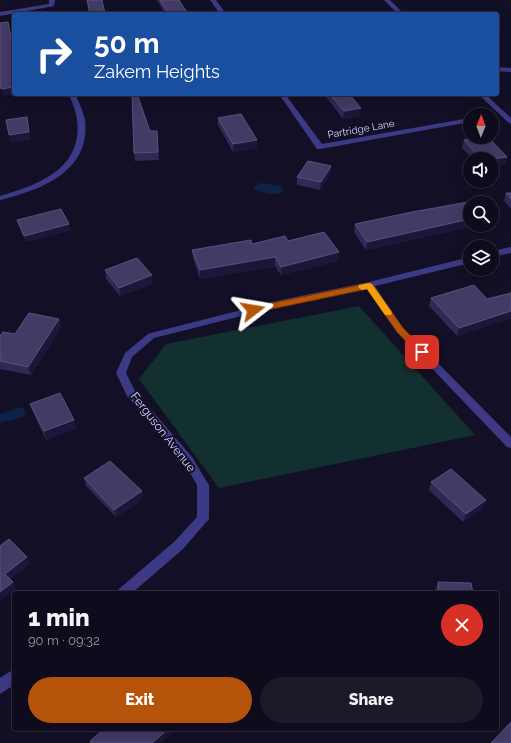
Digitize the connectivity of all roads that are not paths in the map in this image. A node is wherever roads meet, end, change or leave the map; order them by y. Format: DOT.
graph roads {
  1 [pos="213,0"];
  2 [pos="387,0"];
  3 [pos="52,3"];
  4 [pos="222,12"];
  5 [pos="399,12"];
  6 [pos="0,14"];
  7 [pos="499,69"];
  8 [pos="511,70"];
  9 [pos="73,96"];
  10 [pos="283,96"];
  11 [pos="483,96"];
  12 [pos="503,114"];
  13 [pos="499,115"];
  14 [pos="463,121"];
  15 [pos="511,122"];
  16 [pos="0,198"];
  17 [pos="511,250"];
  18 [pos="499,253"];
  19 [pos="463,262"];
  20 [pos="369,286"];
  21 [pos="511,444"];
  22 [pos="125,591"];
  23 [pos="12,678"];
  24 [pos="0,687"];
  1 -- 4 [label="street"];
  2 -- 5 [label="street"];
  3 -- 6 [label="street"];
  7 -- 8 [label="street"];
  9 -- 16 [label="street"];
  10 -- 14 [label="street, Partridge Lane"];
  11 -- 12 [label="street"];
  12 -- 13 [label="street"];
  12 -- 15 [label="street"];
  17 -- 18 [label="street"];
  19 -- 20 [label="street, Ferguson Avenue"];
  20 -- 21 [label="street"];
  20 -- 22 [label="street, Ferguson Avenue"];
  23 -- 24 [label="street"];
}
